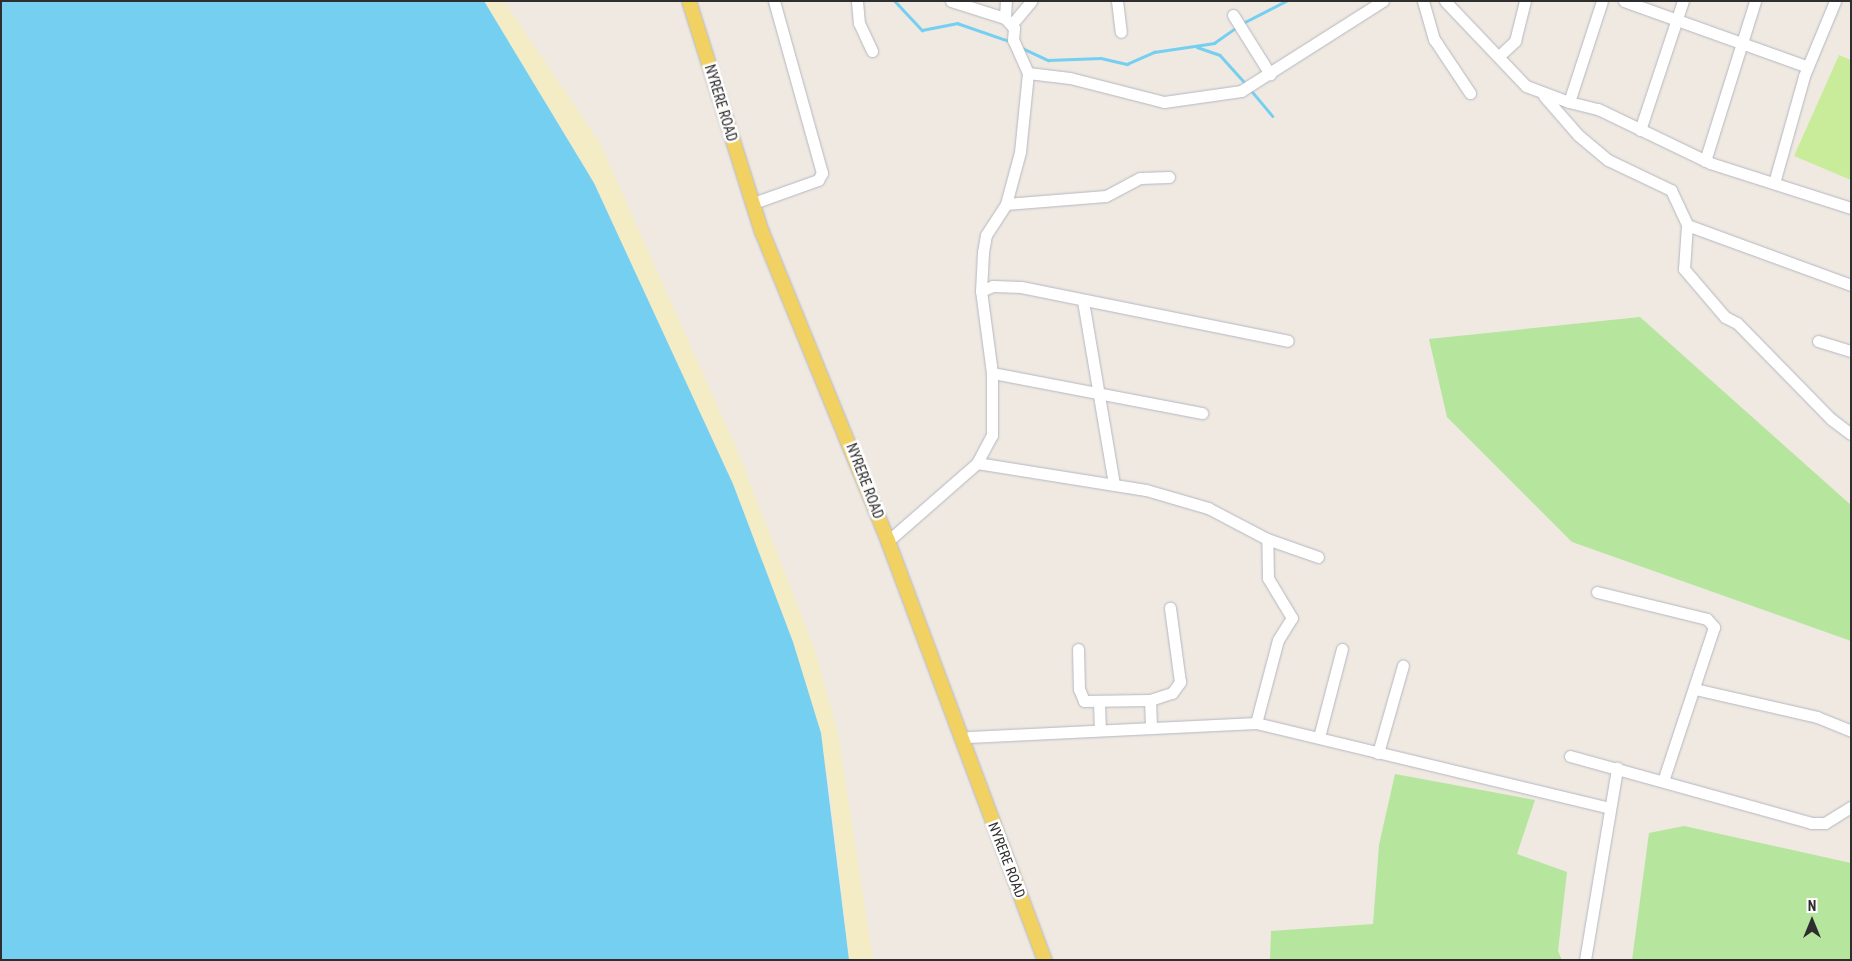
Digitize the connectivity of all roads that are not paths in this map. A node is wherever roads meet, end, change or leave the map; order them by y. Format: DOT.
graph roads {
  1 [pos="689,1"];
  2 [pos="698,1"];
  3 [pos="774,1"];
  4 [pos="857,1"];
  5 [pos="952,1"];
  6 [pos="1006,1"];
  7 [pos="1031,1"];
  8 [pos="1117,1"];
  9 [pos="1383,1"];
  10 [pos="1423,1"];
  11 [pos="1445,1"];
  12 [pos="1525,1"];
  13 [pos="1602,1"];
  14 [pos="1624,1"];
  15 [pos="1684,1"];
  16 [pos="1755,1"];
  17 [pos="1835,1"];
  18 [pos="1677,19"];
  19 [pos="1008,21"];
  20 [pos="1238,22"];
  21 [pos="1121,32"];
  22 [pos="1742,42"];
  23 [pos="872,51"];
  24 [pos="1500,55"];
  25 [pos="1808,68"];
  26 [pos="1028,73"];
  27 [pos="1270,74"];
  28 [pos="1470,93"];
  29 [pos="1544,96"];
  30 [pos="1568,102"];
  31 [pos="1640,130"];
  32 [pos="1705,161"];
  33 [pos="1169,177"];
  34 [pos="1774,183"];
  35 [pos="759,201"];
  36 [pos="1006,204"];
  37 [pos="1851,208"];
  38 [pos="1687,224"];
  39 [pos="1851,285"];
  40 [pos="981,291"];
  41 [pos="1083,301"];
  42 [pos="1288,341"];
  43 [pos="1818,341"];
  44 [pos="1851,352"];
  45 [pos="992,373"];
  46 [pos="1100,395"];
  47 [pos="1202,413"];
  48 [pos="1851,434"];
  49 [pos="977,463"];
  50 [pos="1114,484"];
  51 [pos="891,538"];
  52 [pos="1266,539"];
  53 [pos="1318,557"];
  54 [pos="1597,592"];
  55 [pos="1170,608"];
  56 [pos="1078,649"];
  57 [pos="1342,649"];
  58 [pos="1403,665"];
  59 [pos="1695,689"];
  60 [pos="1150,700"];
  61 [pos="1099,703"];
  62 [pos="1256,723"];
  63 [pos="1151,728"];
  64 [pos="1100,729"];
  65 [pos="1851,731"];
  66 [pos="1319,737"];
  67 [pos="969,738"];
  68 [pos="1378,754"];
  69 [pos="1570,756"];
  70 [pos="1617,768"];
  71 [pos="1663,780"];
  72 [pos="1851,807"];
  73 [pos="1609,808"];
  74 [pos="1045,960"];
  75 [pos="1052,960"];
  76 [pos="1585,960"];
  1 -- 51 [label="main road, NYRERE ROAD"];
  2 -- 35 [label="main road, NYRERE ROAD"];
  3 -- 35 [label="street"];
  4 -- 23 [label="street"];
  5 -- 19 [label="street"];
  6 -- 19 [label="street"];
  7 -- 19 [label="street"];
  8 -- 21 [label="street"];
  9 -- 27 [label="street"];
  10 -- 28 [label="street"];
  11 -- 24 [label="street"];
  12 -- 24 [label="street"];
  13 -- 30 [label="street"];
  14 -- 18 [label="street"];
  15 -- 18 [label="street"];
  16 -- 22 [label="street"];
  17 -- 25 [label="street"];
  18 -- 22 [label="street"];
  18 -- 31 [label="street"];
  19 -- 26 [label="street"];
  20 -- 27 [label="street"];
  22 -- 25 [label="street"];
  22 -- 32 [label="street"];
  24 -- 29 [label="street"];
  25 -- 34 [label="street"];
  26 -- 27 [label="street"];
  26 -- 36 [label="street"];
  29 -- 30 [label="street"];
  29 -- 38 [label="street"];
  30 -- 31 [label="street"];
  31 -- 32 [label="street"];
  32 -- 34 [label="street"];
  33 -- 36 [label="street"];
  34 -- 37 [label="street"];
  35 -- 51 [label="main road, NYRERE ROAD"];
  36 -- 40 [label="street"];
  38 -- 39 [label="street"];
  38 -- 48 [label="street"];
  40 -- 41 [label="street"];
  40 -- 45 [label="street"];
  41 -- 42 [label="street"];
  41 -- 46 [label="street"];
  43 -- 44 [label="street"];
  45 -- 46 [label="street"];
  45 -- 49 [label="street"];
  46 -- 47 [label="street"];
  46 -- 50 [label="street"];
  49 -- 50 [label="street"];
  49 -- 51 [label="street"];
  50 -- 52 [label="street"];
  51 -- 67 [label="main road, NYRERE ROAD"];
  51 -- 74 [label="main road, NYRERE ROAD"];
  52 -- 53 [label="street"];
  52 -- 62 [label="street"];
  54 -- 59 [label="street"];
  55 -- 60 [label="street"];
  56 -- 61 [label="street"];
  57 -- 66 [label="street"];
  58 -- 68 [label="street"];
  59 -- 65 [label="street"];
  59 -- 71 [label="street"];
  60 -- 61 [label="street"];
  60 -- 63 [label="street"];
  61 -- 64 [label="street"];
  62 -- 63 [label="street"];
  62 -- 66 [label="street"];
  63 -- 64 [label="street"];
  64 -- 67 [label="street"];
  66 -- 68 [label="street"];
  67 -- 75 [label="main road, NYRERE ROAD"];
  68 -- 73 [label="street"];
  69 -- 70 [label="street"];
  70 -- 71 [label="street"];
  70 -- 73 [label="street"];
  71 -- 72 [label="street"];
  73 -- 76 [label="street"];
}
